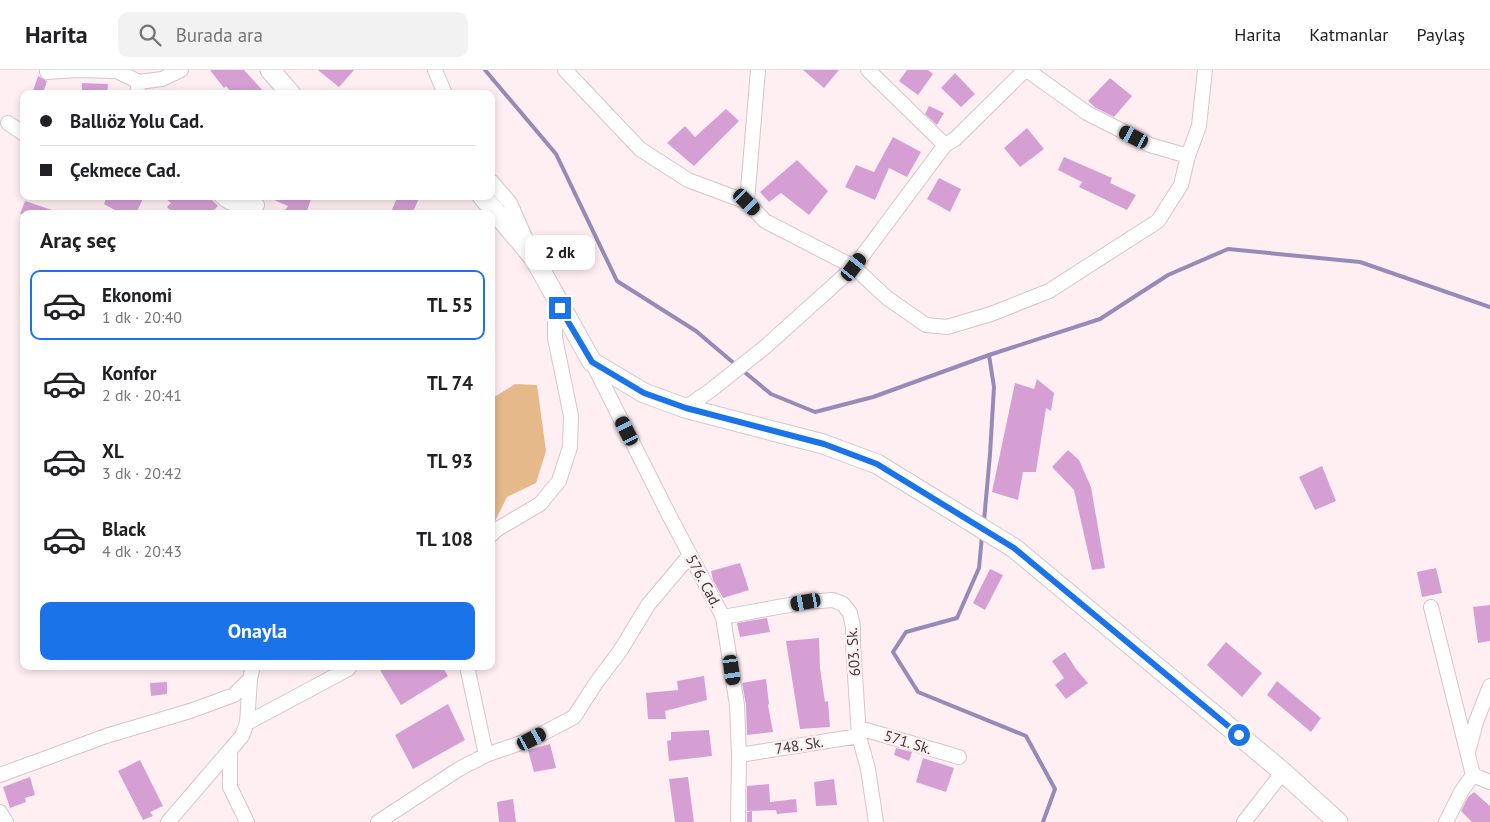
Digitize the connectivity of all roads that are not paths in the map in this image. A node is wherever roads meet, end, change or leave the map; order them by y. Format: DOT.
graph roads {
  1 [pos="181,70"];
  2 [pos="270,70"];
  3 [pos="435,70"];
  4 [pos="565,70"];
  5 [pos="758,70"];
  6 [pos="868,70"];
  7 [pos="1026,70"];
  8 [pos="1205,70"];
  9 [pos="47,72"];
  10 [pos="138,88"];
  11 [pos="288,90"];
  12 [pos="443,90"];
  13 [pos="8,123"];
  14 [pos="20,131"];
  15 [pos="945,145"];
  16 [pos="1188,156"];
  17 [pos="495,186"];
  18 [pos="229,200"];
  19 [pos="485,200"];
  20 [pos="747,202"];
  21 [pos="258,205"];
  22 [pos="494,210"];
  23 [pos="495,212"];
  24 [pos="534,258"];
  25 [pos="854,267"];
  26 [pos="555,297"];
  27 [pos="592,362"];
  28 [pos="686,408"];
  29 [pos="495,531"];
  30 [pos="690,555"];
  31 [pos="1430,607"];
  32 [pos="724,617"];
  33 [pos="346,670"];
  34 [pos="468,670"];
  35 [pos="251,673"];
  36 [pos="1490,686"];
  37 [pos="247,723"];
  38 [pos="859,736"];
  39 [pos="230,751"];
  40 [pos="739,755"];
  41 [pos="1468,755"];
  42 [pos="486,756"];
  43 [pos="959,757"];
  44 [pos="1283,772"];
  45 [pos="0,775"];
  46 [pos="1472,775"];
  47 [pos="1490,782"];
  48 [pos="0,812"];
  49 [pos="6,822"];
  50 [pos="168,822"];
  51 [pos="247,822"];
  52 [pos="378,822"];
  53 [pos="738,822"];
  54 [pos="876,822"];
  55 [pos="1244,822"];
  56 [pos="1338,822"];
  57 [pos="1446,822"];
  1 -- 10 [label="street"];
  2 -- 11 [label="street"];
  3 -- 12 [label="street"];
  4 -- 20 [label="street"];
  5 -- 20 [label="street"];
  6 -- 15 [label="street"];
  7 -- 15 [label="street"];
  7 -- 16 [label="street"];
  8 -- 16 [label="street"];
  9 -- 10 [label="street"];
  13 -- 14 [label="street"];
  15 -- 25 [label="street"];
  16 -- 25 [label="street"];
  17 -- 24 [label="street"];
  18 -- 21 [label="street"];
  19 -- 22 [label="street"];
  20 -- 25 [label="street"];
  23 -- 24 [label="street"];
  24 -- 26 [label="street"];
  25 -- 28 [label="street"];
  26 -- 27 [label="street"];
  26 -- 29 [label="street"];
  27 -- 28 [label="street"];
  27 -- 30 [label="street, 576. Cad."];
  28 -- 44 [label="street"];
  30 -- 32 [label="street, 576. Cad."];
  30 -- 42 [label="street"];
  31 -- 41 [label="street"];
  32 -- 38 [label="street, 603. Sk."];
  32 -- 40 [label="street, 576. Cad."];
  33 -- 37 [label="street"];
  34 -- 42 [label="street"];
  35 -- 37 [label="street"];
  35 -- 45 [label="street"];
  36 -- 41 [label="street"];
  37 -- 39 [label="street"];
  38 -- 40 [label="street, 748. Sk."];
  38 -- 43 [label="street, 571. Sk."];
  38 -- 54 [label="street, 603. Sk."];
  39 -- 50 [label="street"];
  39 -- 51 [label="street"];
  40 -- 53 [label="street, 576. Cad."];
  41 -- 46 [label="street"];
  42 -- 52 [label="street"];
  44 -- 55 [label="street"];
  44 -- 56 [label="street"];
  46 -- 47 [label="street"];
  46 -- 57 [label="street"];
  48 -- 49 [label="street"];
}
